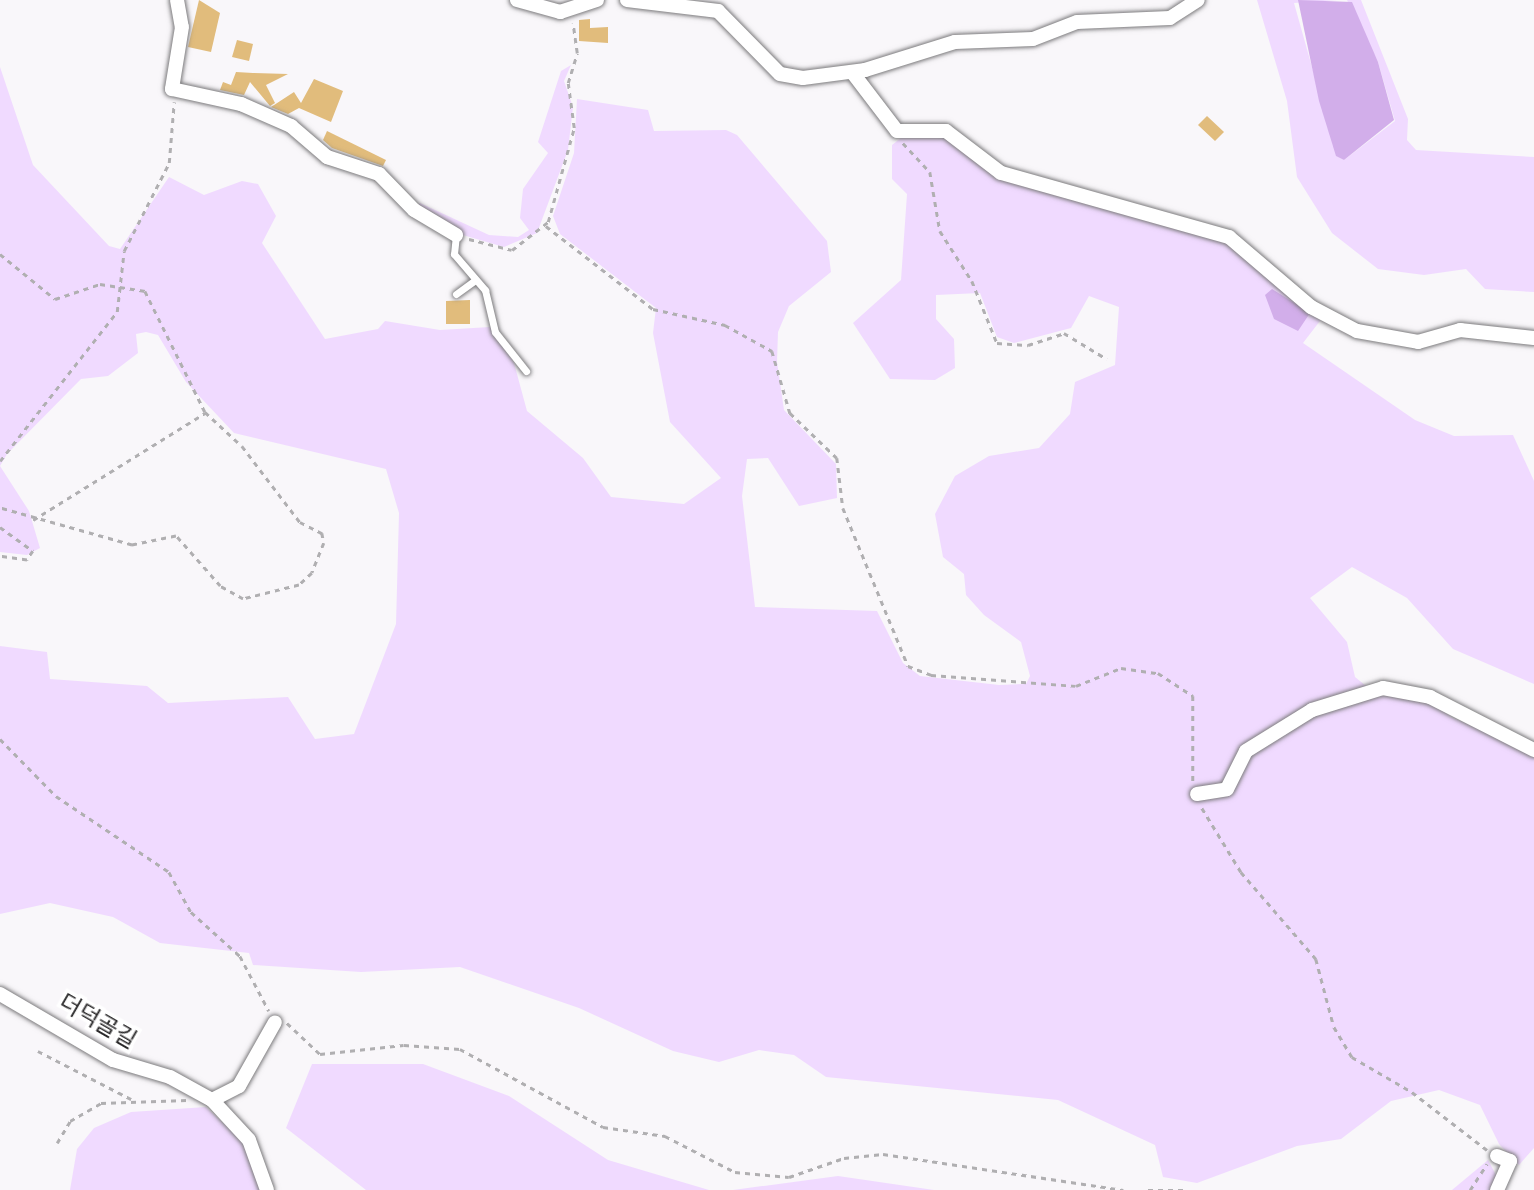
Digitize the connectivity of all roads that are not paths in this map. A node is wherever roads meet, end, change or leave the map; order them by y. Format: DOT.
graph roads {
  1 [pos="177,0"];
  2 [pos="517,0"];
  3 [pos="597,0"];
  4 [pos="627,0"];
  5 [pos="1198,0"];
  6 [pos="852,72"];
  7 [pos="456,235"];
  8 [pos="475,280"];
  9 [pos="456,294"];
  10 [pos="1534,338"];
  11 [pos="526,371"];
  12 [pos="1534,750"];
  13 [pos="1197,794"];
  14 [pos="0,994"];
  15 [pos="275,1022"];
  16 [pos="206,1096"];
  17 [pos="1497,1156"];
  18 [pos="267,1190"];
  19 [pos="1497,1190"];
  1 -- 7 [label="street"];
  2 -- 3 [label="street"];
  4 -- 6 [label="street"];
  5 -- 6 [label="street"];
  6 -- 10 [label="street"];
  7 -- 8 [label="lane"];
  8 -- 9 [label="lane"];
  8 -- 11 [label="lane"];
  12 -- 13 [label="street"];
  14 -- 16 [label="street, 더덕골길"];
  15 -- 16 [label="street"];
  16 -- 18 [label="street"];
  17 -- 19 [label="street"];
}
